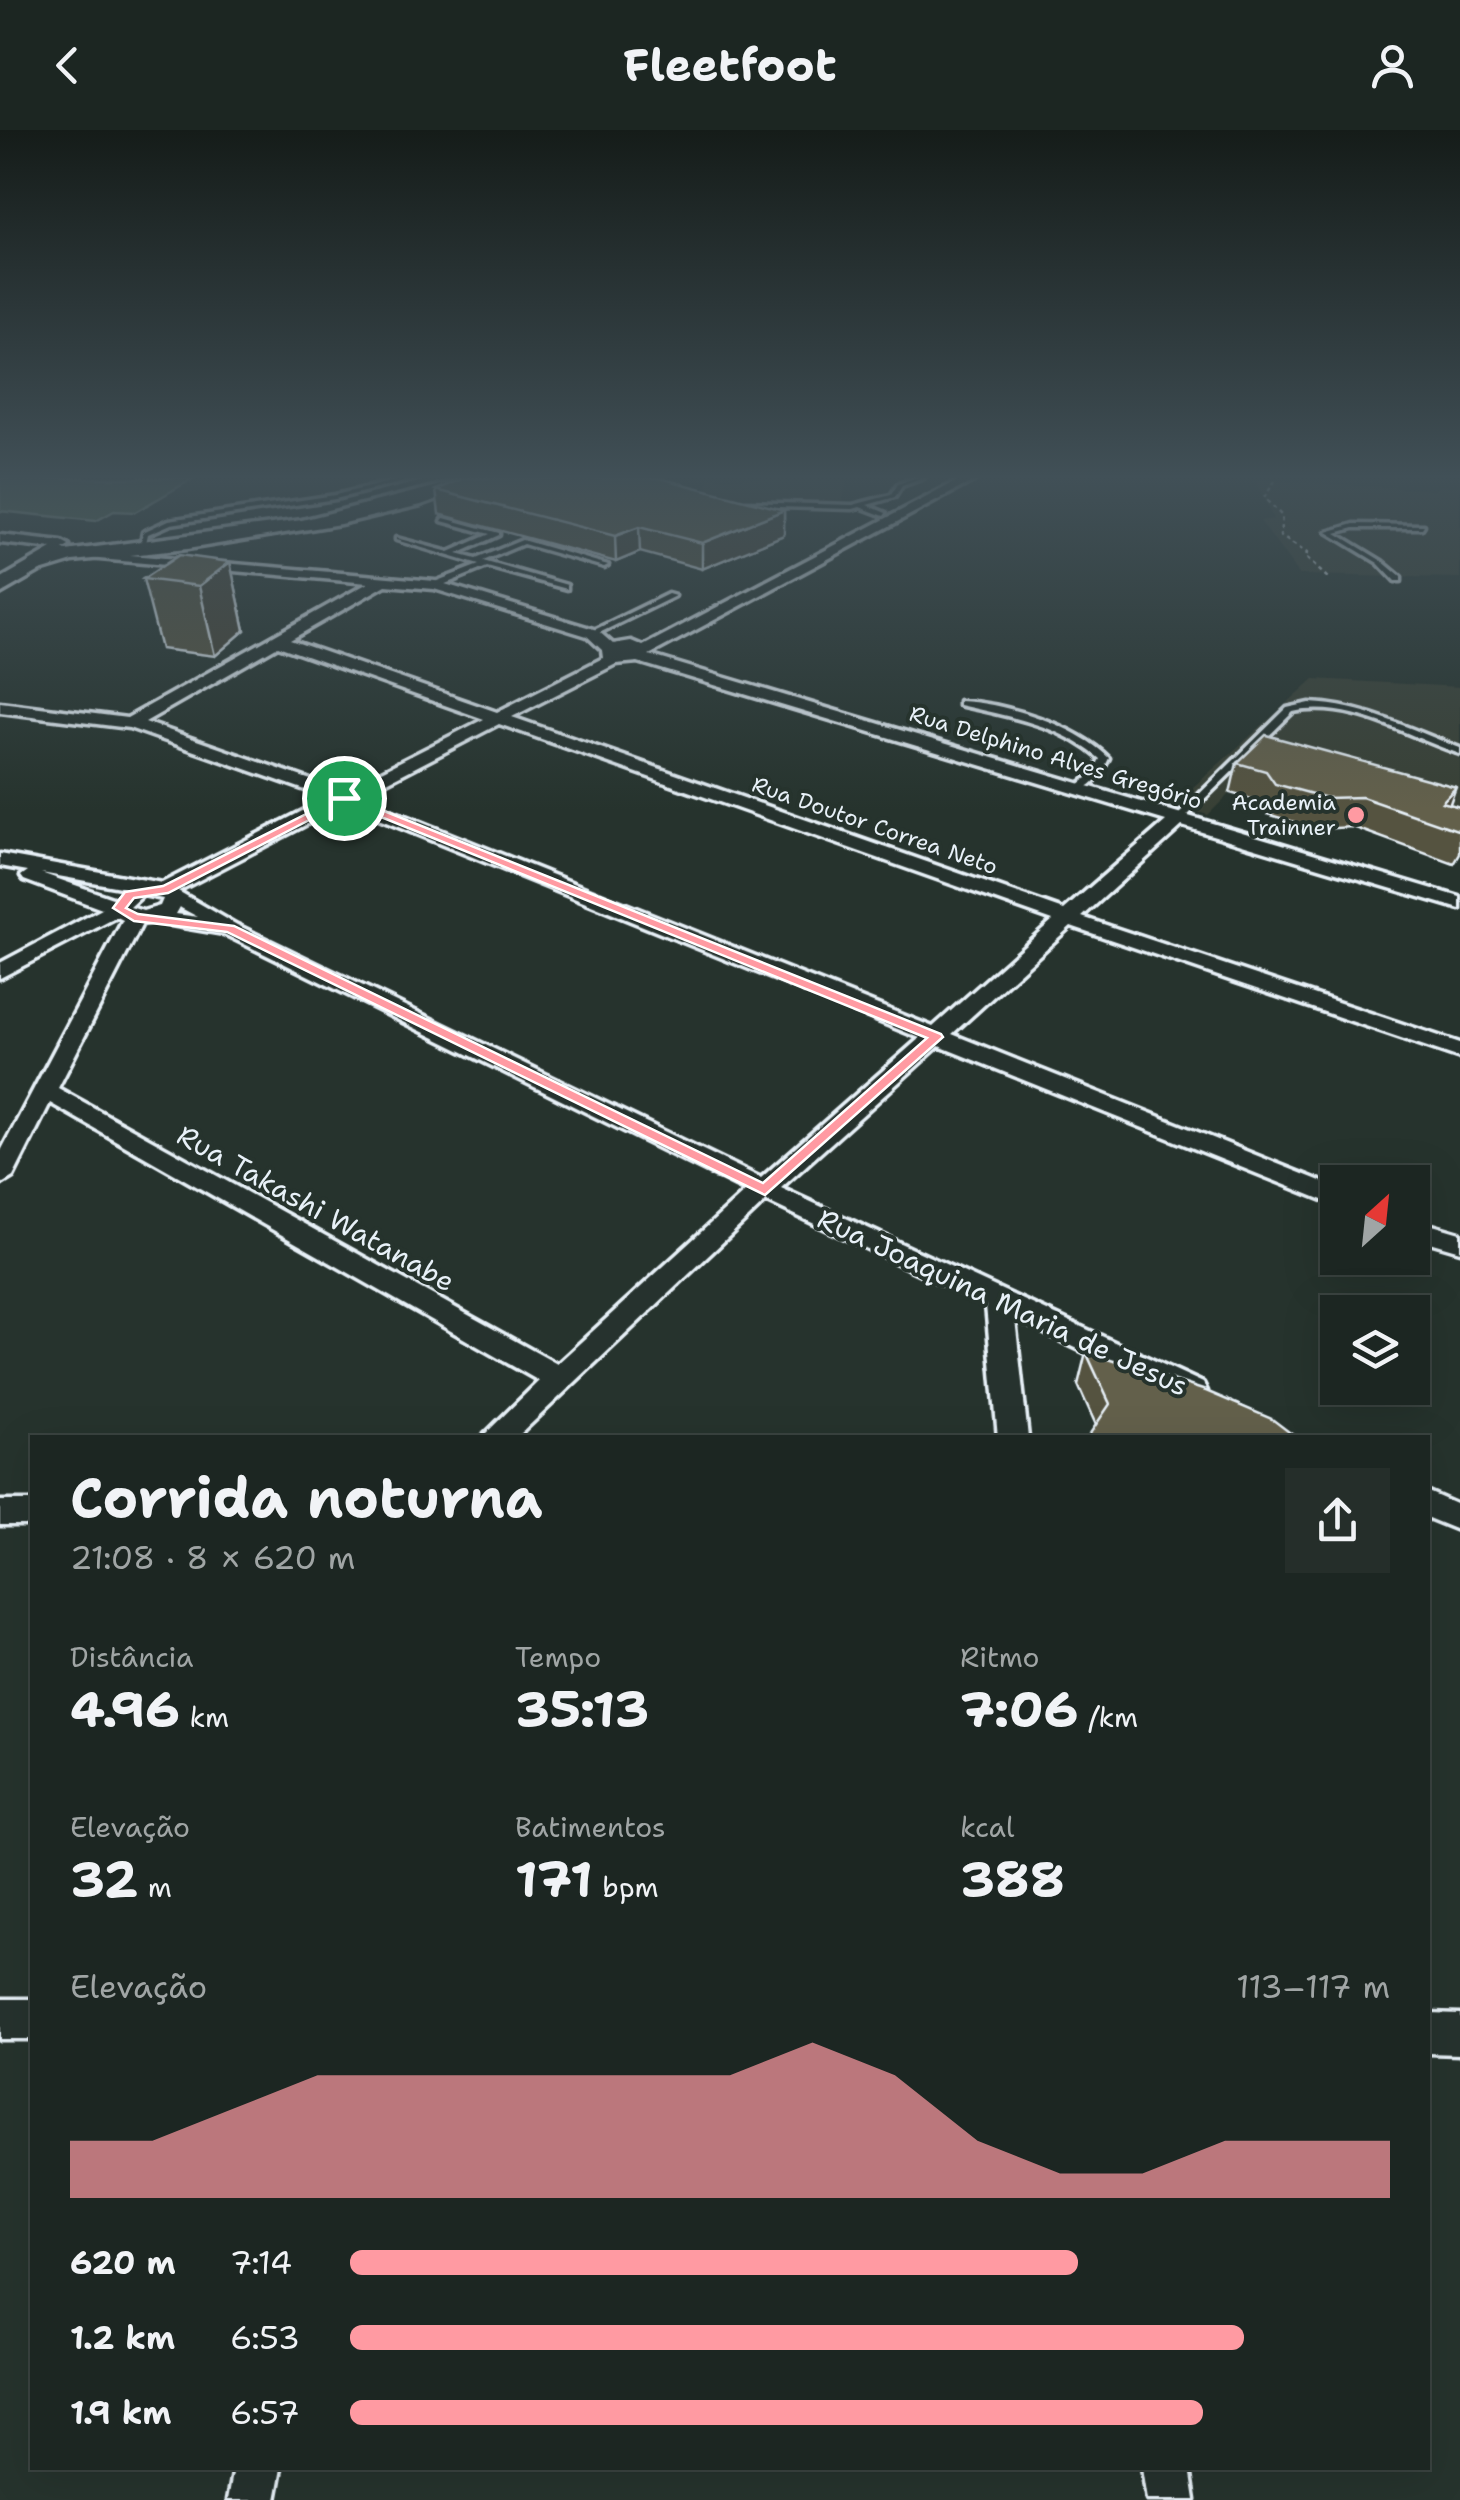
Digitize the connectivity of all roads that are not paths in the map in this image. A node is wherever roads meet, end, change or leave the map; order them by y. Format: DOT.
graph roads {
  1 [pos="369,589"];
  2 [pos="448,589"];
  3 [pos="746,589"];
  4 [pos="754,589"];
  5 [pos="455,590"];
  6 [pos="671,596"];
  7 [pos="592,633"];
  8 [pos="276,640"];
  9 [pos="626,653"];
  10 [pos="962,702"];
  11 [pos="0,707"];
  12 [pos="496,717"];
  13 [pos="130,723"];
  14 [pos="1460,751"];
  15 [pos="1081,787"];
  16 [pos="344,798"];
  17 [pos="1180,818"];
  18 [pos="2,860"];
  19 [pos="165,891"];
  20 [pos="1460,903"];
  21 [pos="136,914"];
  22 [pos="1069,919"];
  23 [pos="230,928"];
  24 [pos="0,972"];
  25 [pos="936,1037"];
  26 [pos="1460,1051"];
  27 [pos="46,1091"];
  28 [pos="0,1176"];
  29 [pos="765,1190"];
  30 [pos="1320,1191"];
  31 [pos="1430,1233"];
  32 [pos="1460,1242"];
  33 [pos="999,1300"];
  34 [pos="558,1378"];
  35 [pos="1214,1400"];
  36 [pos="499,1435"];
  37 [pos="1013,1435"];
  38 [pos="0,1512"];
  39 [pos="30,1513"];
  40 [pos="0,2019"];
  41 [pos="30,2019"];
  42 [pos="1430,2033"];
  43 [pos="1460,2034"];
  44 [pos="258,2470"];
  45 [pos="1166,2470"];
  46 [pos="252,2500"];
  47 [pos="1171,2500"];
  1 -- 8 [label="street"];
  2 -- 5 [label="street, Rua Delphino Alves Gregório"];
  3 -- 9 [label="street"];
  4 -- 9 [label="street"];
  5 -- 7 [label="street, Rua Delphino Alves Gregório"];
  6 -- 7 [label="lane"];
  7 -- 9 [label="street, Rua Delphino Alves Gregório"];
  8 -- 12 [label="street, Rua Doutor Correa Neto"];
  8 -- 13 [label="street"];
  9 -- 12 [label="street"];
  9 -- 15 [label="street, Rua Delphino Alves Gregório"];
  10 -- 15 [label="lane"];
  11 -- 13 [label="street"];
  12 -- 16 [label="street"];
  12 -- 22 [label="street, Rua Doutor Correa Neto"];
  13 -- 16 [label="street"];
  14 -- 17 [label="lane"];
  15 -- 17 [label="street, Rua Delphino Alves Gregório"];
  16 -- 19 [label="street"];
  16 -- 25 [label="street"];
  17 -- 20 [label="street, Rua Delphino Alves Gregório"];
  17 -- 22 [label="street"];
  18 -- 19 [label="street"];
  18 -- 21 [label="street"];
  19 -- 21 [label="street"];
  19 -- 21 [label="street"];
  19 -- 23 [label="street"];
  21 -- 23 [label="street"];
  21 -- 24 [label="street"];
  21 -- 27 [label="street"];
  22 -- 25 [label="street"];
  22 -- 26 [label="street, Rua Doutor Correa Neto"];
  23 -- 29 [label="street, Rua Joaquina Maria de Jesus"];
  25 -- 29 [label="street"];
  25 -- 30 [label="street"];
  27 -- 28 [label="street"];
  27 -- 34 [label="street, Rua Takashi Watanabe"];
  29 -- 33 [label="street, Rua Joaquina Maria de Jesus"];
  29 -- 34 [label="street"];
  31 -- 32 [label="street"];
  33 -- 35 [label="street, Rua Joaquina Maria de Jesus"];
  33 -- 37 [label="street"];
  34 -- 36 [label="street"];
  38 -- 39 [label="street"];
  40 -- 41 [label="street"];
  42 -- 43 [label="street"];
  44 -- 46 [label="street"];
  45 -- 47 [label="street"];
}
